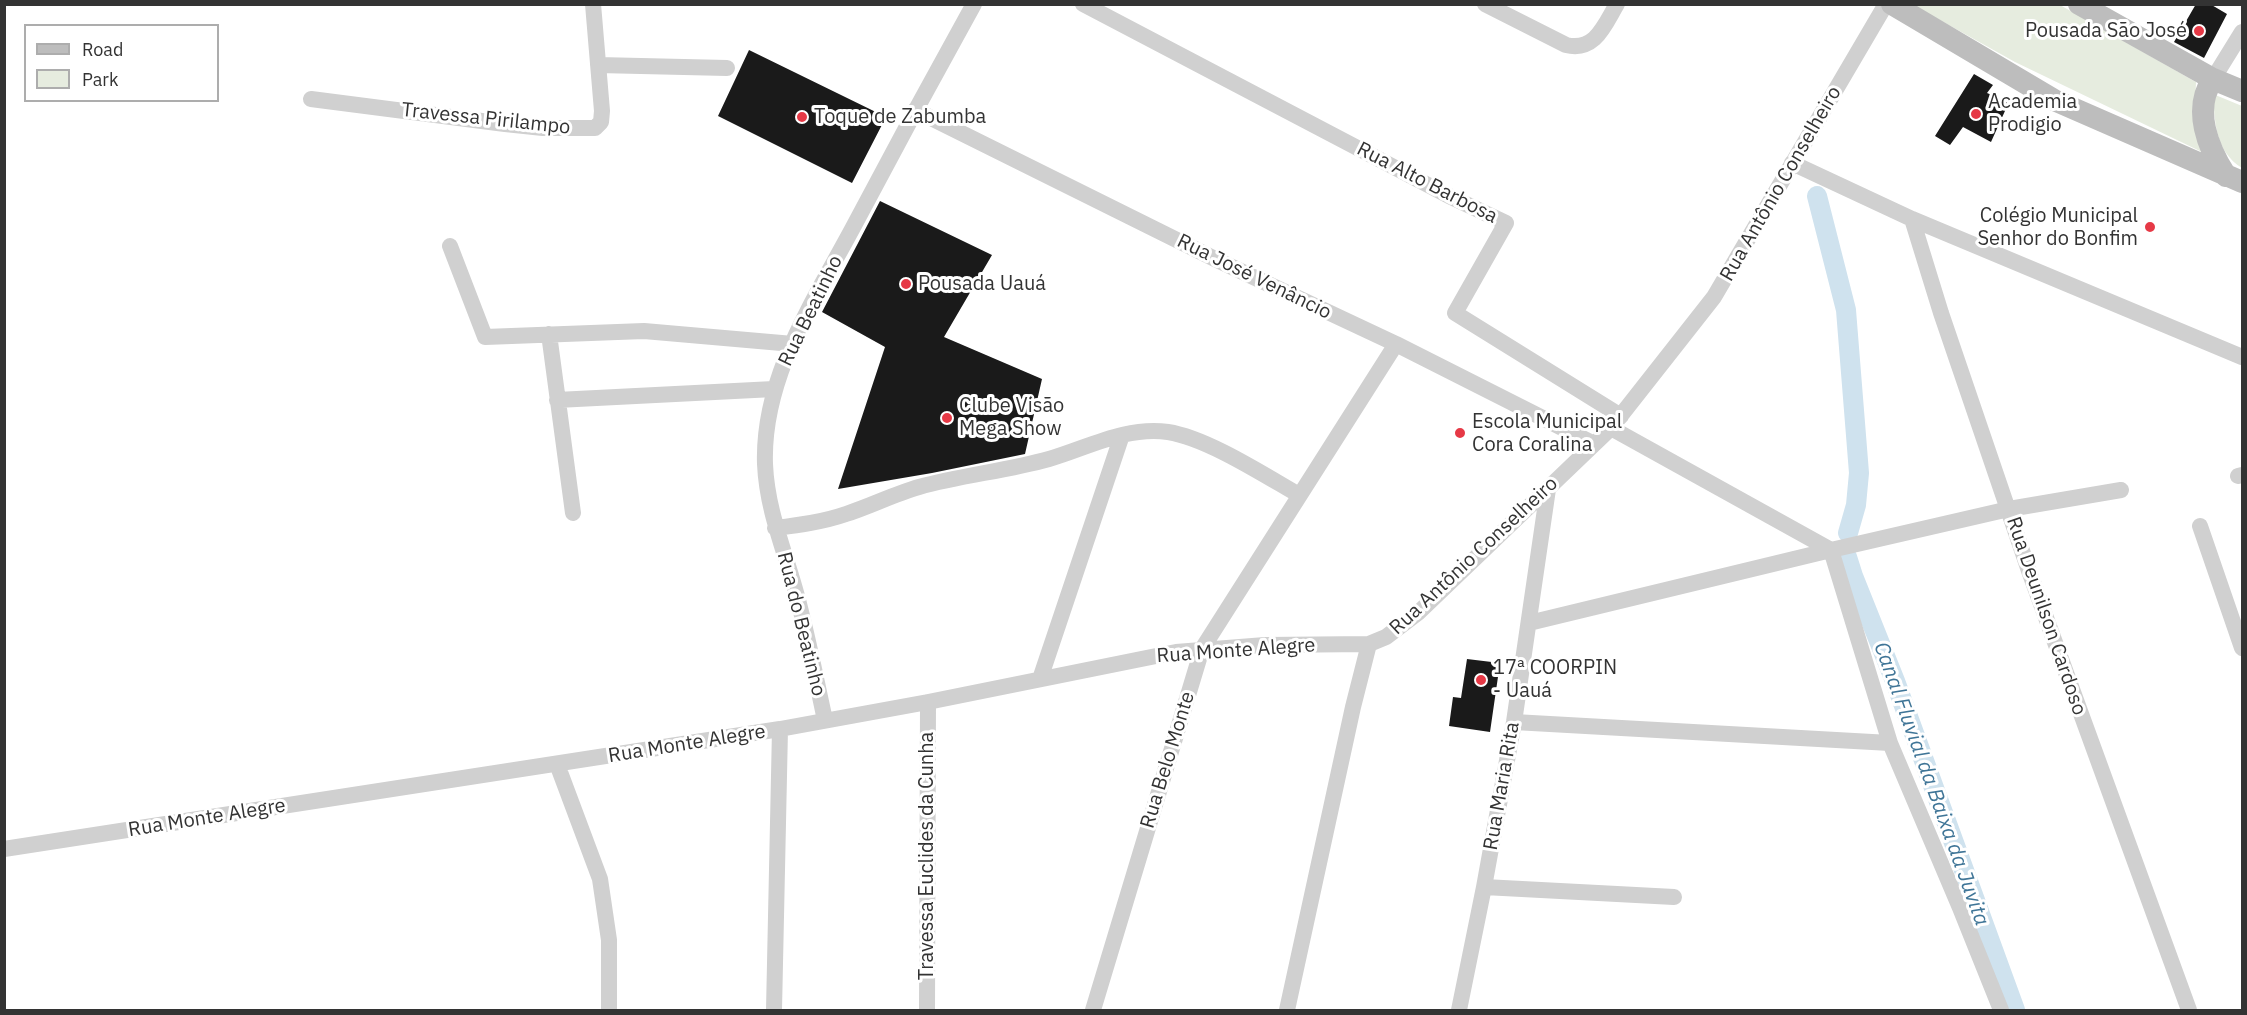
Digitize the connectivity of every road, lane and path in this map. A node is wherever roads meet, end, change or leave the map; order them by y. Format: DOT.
graph roads {
  1 [pos="593,4"];
  2 [pos="974,4"];
  3 [pos="1083,4"];
  4 [pos="1485,4"];
  5 [pos="1617,4"];
  6 [pos="1886,4"];
  7 [pos="1892,4"];
  8 [pos="2079,4"];
  9 [pos="2242,32"];
  10 [pos="598,65"];
  11 [pos="727,68"];
  12 [pos="2213,79"];
  13 [pos="2242,91"];
  14 [pos="311,99"];
  15 [pos="915,110"];
  16 [pos="1792,163"];
  17 [pos="2234,179"];
  18 [pos="1912,219"];
  19 [pos="450,246"];
  20 [pos="549,334"];
  21 [pos="792,344"];
  22 [pos="1396,344"];
  23 [pos="2242,357"];
  24 [pos="774,389"];
  25 [pos="557,400"];
  26 [pos="1616,422"];
  27 [pos="1122,435"];
  28 [pos="1594,444"];
  29 [pos="1548,489"];
  30 [pos="2121,490"];
  31 [pos="1299,495"];
  32 [pos="2009,509"];
  33 [pos="573,513"];
  34 [pos="2200,525"];
  35 [pos="775,528"];
  36 [pos="1831,550"];
  37 [pos="1529,623"];
  38 [pos="1369,644"];
  39 [pos="2242,648"];
  40 [pos="1203,649"];
  41 [pos="1040,679"];
  42 [pos="928,702"];
  43 [pos="825,720"];
  44 [pos="1514,722"];
  45 [pos="780,729"];
  46 [pos="1890,743"];
  47 [pos="557,764"];
  48 [pos="4,849"];
  49 [pos="1484,887"];
  50 [pos="1674,897"];
  51 [pos="609,1011"];
  52 [pos="774,1011"];
  53 [pos="927,1011"];
  54 [pos="1093,1011"];
  55 [pos="1287,1011"];
  56 [pos="1459,1011"];
  57 [pos="2001,1011"];
  58 [pos="2189,1011"];
  1 -- 10 [label="street, Travessa Pirilampo"];
  2 -- 15 [label="street"];
  3 -- 26 [label="street, Rua Alto Barbosa"];
  4 -- 5 [label="street"];
  6 -- 16 [label="street, Rua Antônio Conselheiro"];
  7 -- 17 [label="main road"];
  8 -- 12 [label="main road"];
  9 -- 12 [label="street"];
  10 -- 11 [label="street"];
  10 -- 14 [label="street, Travessa Pirilampo"];
  12 -- 13 [label="main road"];
  12 -- 17 [label="main road"];
  15 -- 21 [label="street, Rua Beatinho"];
  15 -- 22 [label="street, Rua José Venâncio"];
  16 -- 18 [label="street"];
  16 -- 26 [label="street, Rua Antônio Conselheiro"];
  18 -- 23 [label="street"];
  18 -- 32 [label="street, Rua Deunilson Cardoso"];
  19 -- 20 [label="street"];
  20 -- 21 [label="street"];
  20 -- 25 [label="street"];
  21 -- 24 [label="street, Rua Beatinho"];
  22 -- 28 [label="street, Rua José Venâncio"];
  22 -- 31 [label="street, Rua Belo Monte"];
  24 -- 25 [label="street"];
  24 -- 35 [label="street, Rua Beatinho"];
  25 -- 33 [label="street"];
  26 -- 28 [label="street, Rua Antônio Conselheiro"];
  26 -- 36 [label="street"];
  27 -- 31 [label="street"];
  27 -- 35 [label="street"];
  27 -- 41 [label="street"];
  28 -- 29 [label="street, Rua Antônio Conselheiro"];
  29 -- 37 [label="street, Rua Maria Rita"];
  29 -- 38 [label="street, Rua Antônio Conselheiro"];
  30 -- 32 [label="street"];
  31 -- 40 [label="street, Rua Belo Monte"];
  32 -- 36 [label="street"];
  32 -- 58 [label="street, Rua Deunilson Cardoso"];
  34 -- 39 [label="street"];
  35 -- 43 [label="street, Rua do Beatinho"];
  36 -- 37 [label="street"];
  36 -- 46 [label="street"];
  37 -- 44 [label="street, Rua Maria Rita"];
  38 -- 40 [label="street, Rua Monte Alegre"];
  38 -- 55 [label="street, Rua Antônio Conselheiro"];
  40 -- 41 [label="street, Rua Monte Alegre"];
  40 -- 54 [label="street, Rua Belo Monte"];
  41 -- 42 [label="street, Rua Monte Alegre"];
  42 -- 43 [label="street, Rua Monte Alegre"];
  42 -- 53 [label="street, Travessa Euclides da Cunha"];
  43 -- 45 [label="street, Rua Monte Alegre"];
  44 -- 46 [label="street"];
  44 -- 49 [label="street, Rua Maria Rita"];
  45 -- 47 [label="street, Rua Monte Alegre"];
  45 -- 52 [label="street"];
  46 -- 57 [label="street"];
  47 -- 48 [label="street, Rua Monte Alegre"];
  47 -- 51 [label="street"];
  49 -- 50 [label="street"];
  49 -- 56 [label="street, Rua Maria Rita"];
}
